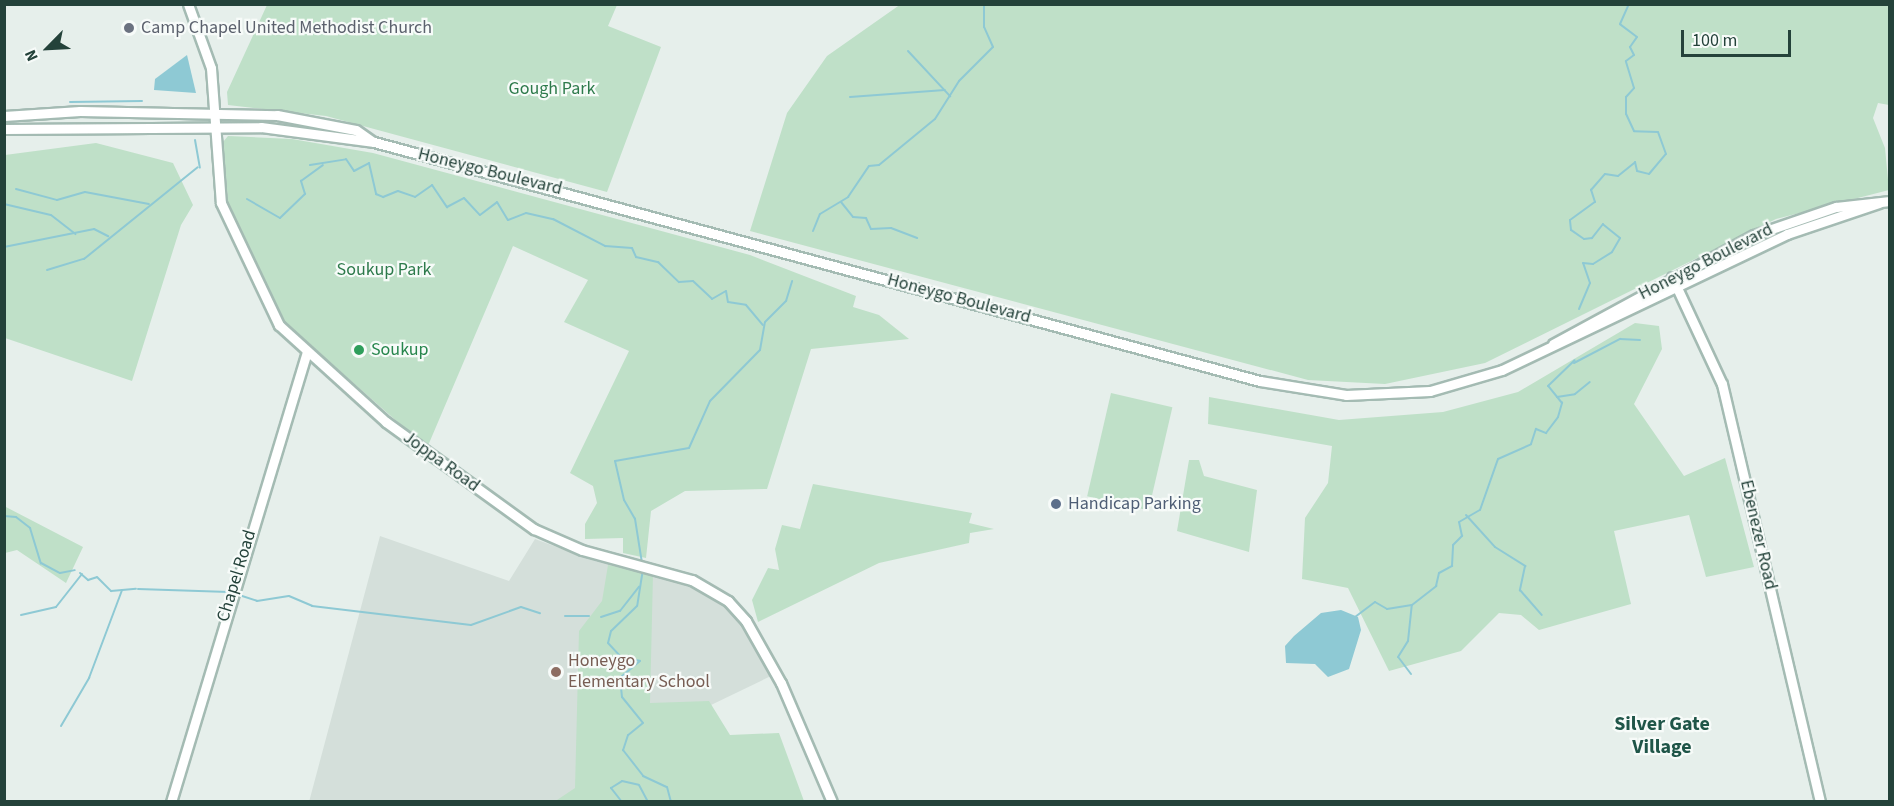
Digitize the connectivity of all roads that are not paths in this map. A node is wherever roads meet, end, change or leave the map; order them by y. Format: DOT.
graph roads {
  1 [pos="188,4"];
  2 [pos="214,113"];
  3 [pos="4,116"];
  4 [pos="215,126"];
  5 [pos="4,129"];
  6 [pos="374,142"];
  7 [pos="1890,201"];
  8 [pos="1879,203"];
  9 [pos="1672,277"];
  10 [pos="1678,288"];
  11 [pos="1545,350"];
  12 [pos="307,352"];
  13 [pos="171,801"];
  14 [pos="832,801"];
  15 [pos="1820,801"];
  1 -- 2 [label="main road, Joppa Road"];
  2 -- 3 [label="main road, Honeygo Boulevard"];
  2 -- 4 [label="main road, Joppa Road"];
  2 -- 6 [label="main road, Honeygo Boulevard"];
  4 -- 5 [label="main road, Honeygo Boulevard"];
  4 -- 6 [label="main road, Honeygo Boulevard"];
  4 -- 12 [label="main road, Joppa Road"];
  6 -- 11 [label="main road, Honeygo Boulevard"];
  7 -- 8 [label="main road, Honeygo Boulevard"];
  8 -- 9 [label="main road, Honeygo Boulevard"];
  8 -- 10 [label="main road, Honeygo Boulevard"];
  9 -- 10 [label="main road, Ebenezer Road"];
  9 -- 11 [label="main road, Honeygo Boulevard"];
  10 -- 11 [label="main road, Honeygo Boulevard"];
  10 -- 15 [label="main road, Ebenezer Road"];
  12 -- 13 [label="main road, Chapel Road"];
  12 -- 14 [label="main road, Joppa Road"];
}
